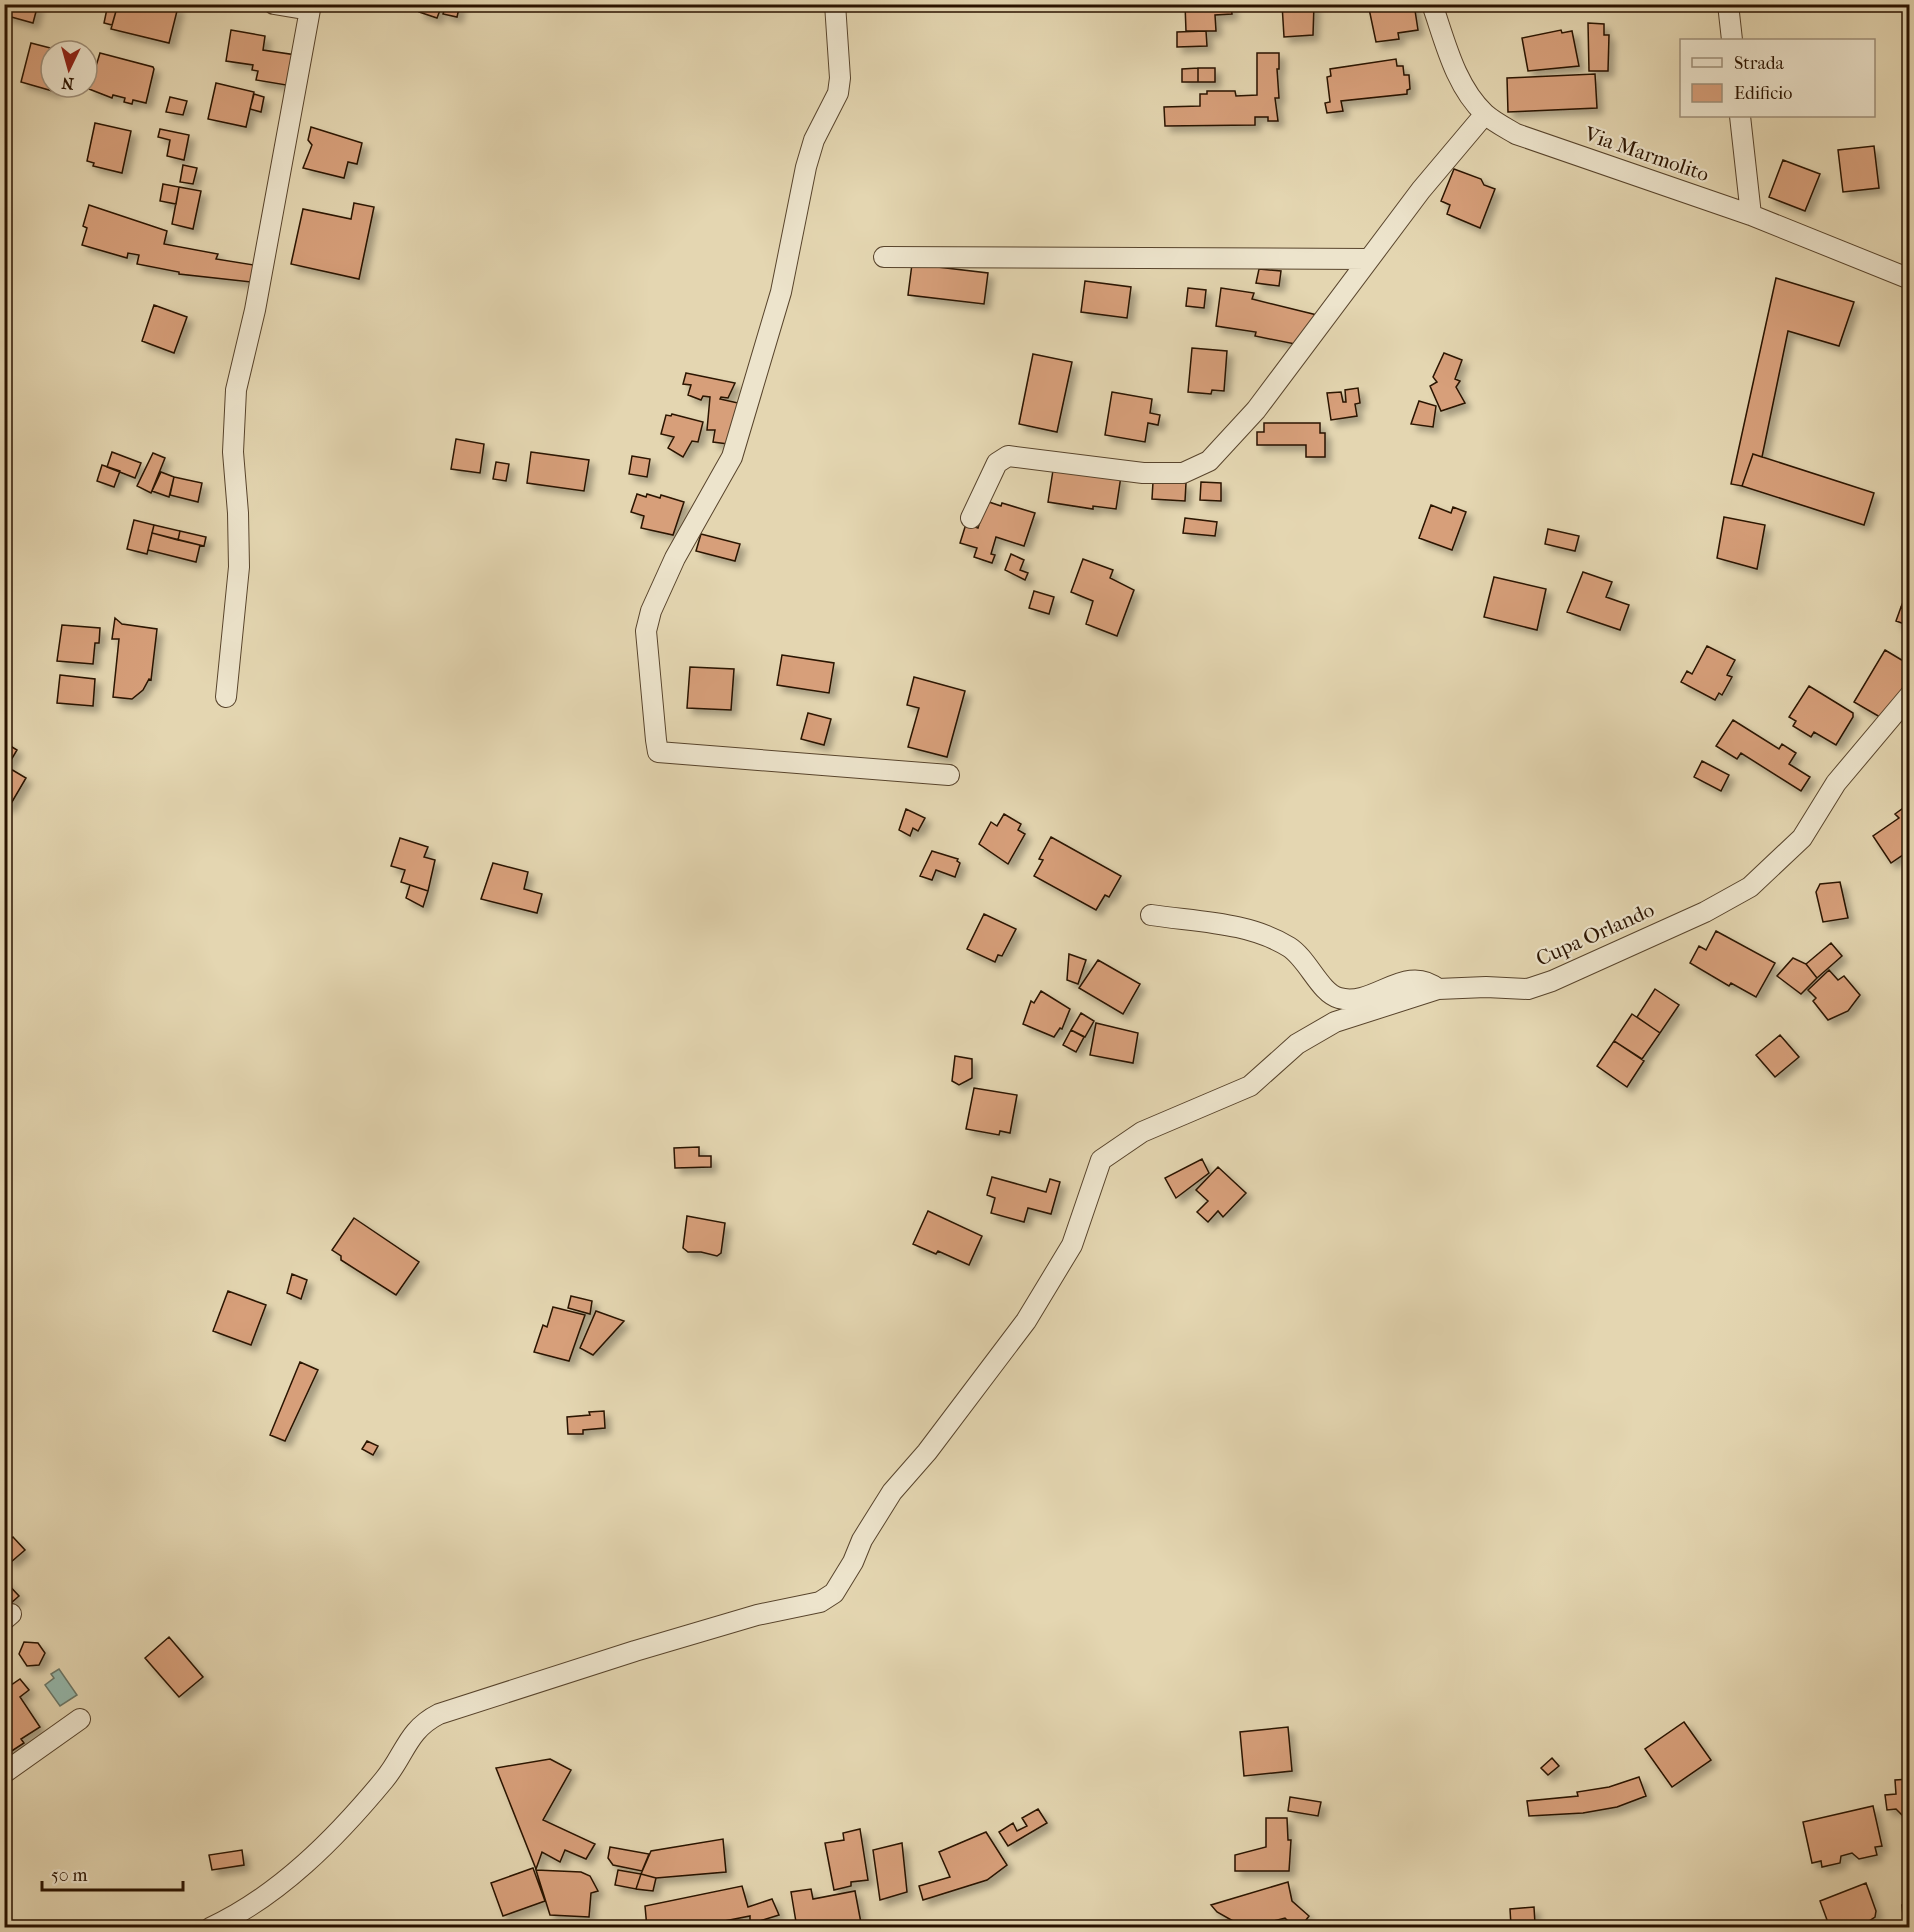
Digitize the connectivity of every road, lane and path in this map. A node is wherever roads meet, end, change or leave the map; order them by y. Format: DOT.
graph roads {
  1 [pos="274,4"];
  2 [pos="835,4"];
  3 [pos="1432,4"];
  4 [pos="1728,4"];
  5 [pos="311,7"];
  6 [pos="1732,39"];
  7 [pos="1485,114"];
  8 [pos="1740,117"];
  9 [pos="1751,215"];
  10 [pos="884,258"];
  11 [pos="1368,259"];
  12 [pos="1910,279"];
  13 [pos="971,518"];
  14 [pos="1910,695"];
  15 [pos="226,697"];
  16 [pos="949,775"];
  17 [pos="1151,915"];
  18 [pos="1438,989"];
  19 [pos="80,1719"];
  20 [pos="4,1773"];
  21 [pos="210,1928"];
  1 -- 5 [label="street"];
  2 -- 16 [label="street"];
  3 -- 7 [label="street, Via Marmolito"];
  4 -- 6 [label="street"];
  5 -- 15 [label="street"];
  7 -- 9 [label="street, Via Marmolito"];
  7 -- 11 [label="street"];
  8 -- 9 [label="street"];
  9 -- 12 [label="street, Via Marmolito"];
  10 -- 11 [label="street"];
  11 -- 13 [label="street"];
  14 -- 18 [label="street, Cupa Orlando"];
  17 -- 18 [label="street"];
  18 -- 21 [label="street, Cupa Orlando"];
  19 -- 20 [label="street"];
}
